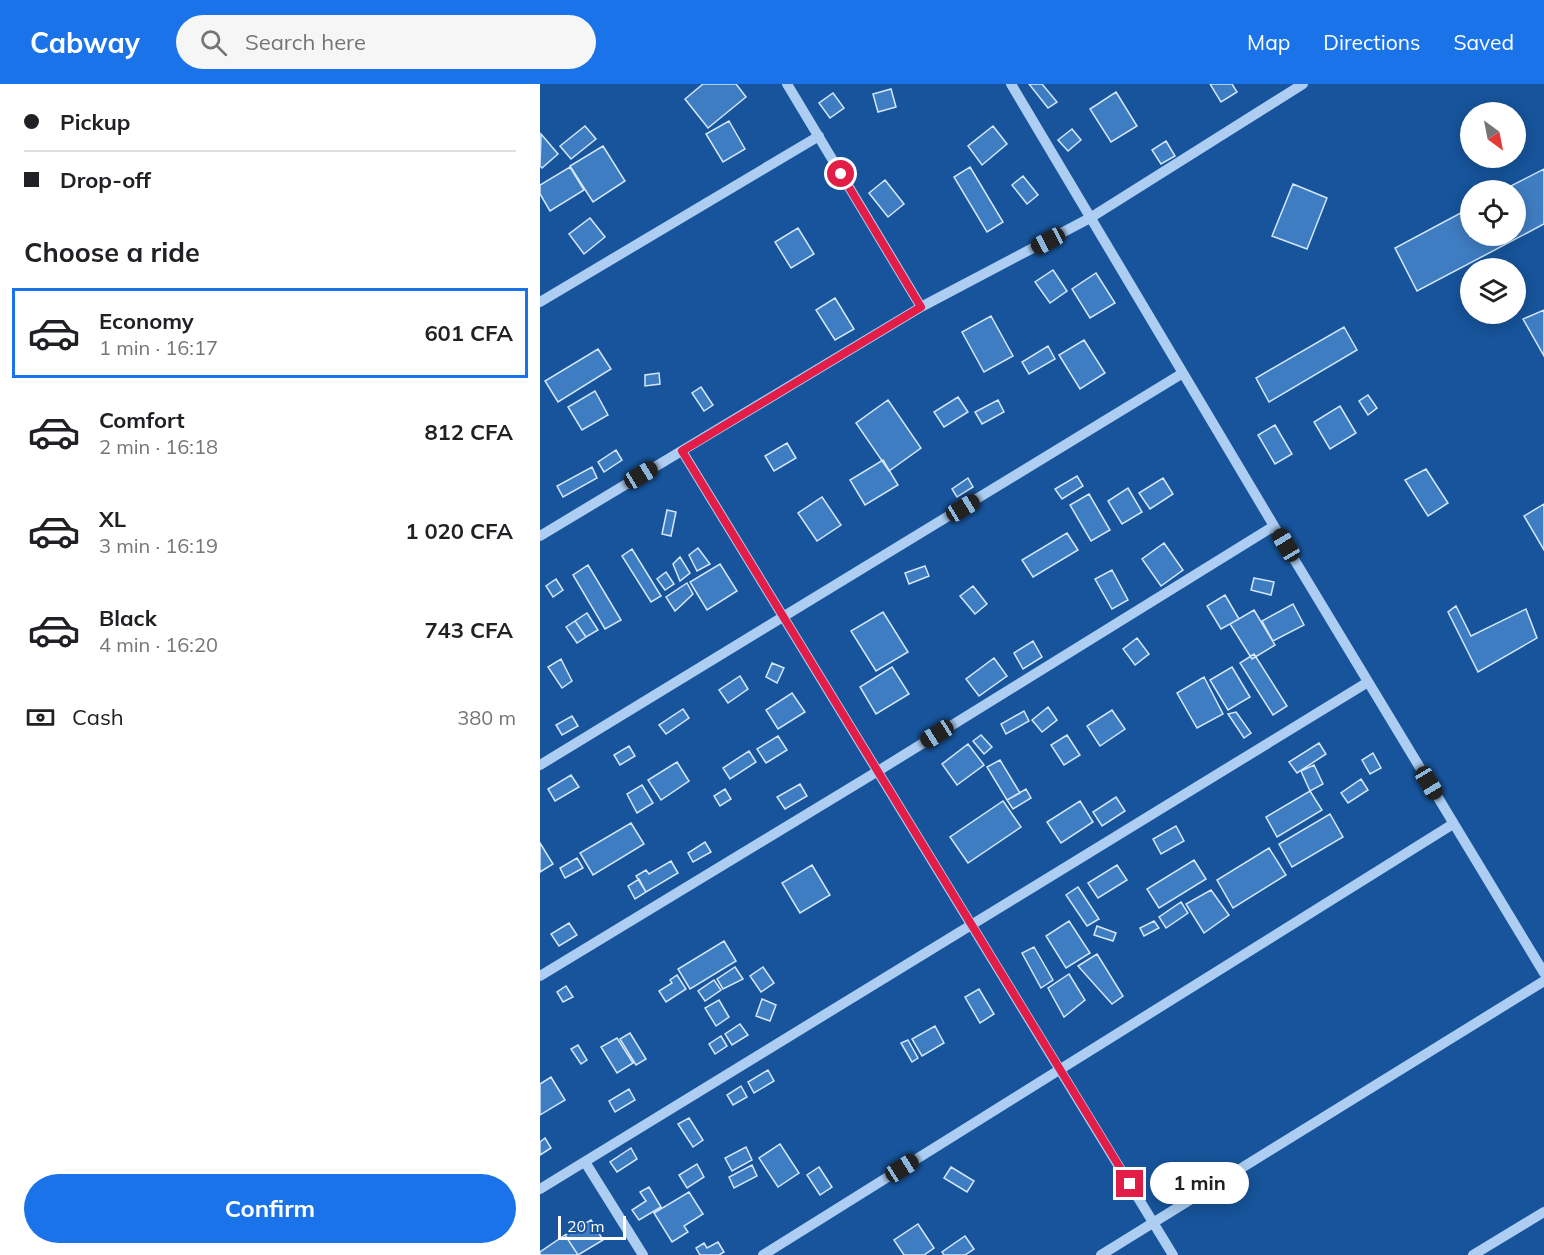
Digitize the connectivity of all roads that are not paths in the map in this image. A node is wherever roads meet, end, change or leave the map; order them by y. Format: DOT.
graph roads {
  1 [pos="788,84"];
  2 [pos="1011,84"];
  3 [pos="1304,84"];
  4 [pos="819,136"];
  5 [pos="1090,218"];
  6 [pos="540,302"];
  7 [pos="921,307"];
  8 [pos="1183,373"];
  9 [pos="682,451"];
  10 [pos="1274,526"];
  11 [pos="540,536"];
  12 [pos="784,618"];
  13 [pos="1368,682"];
  14 [pos="540,765"];
  15 [pos="878,771"];
  16 [pos="1454,824"];
  17 [pos="971,925"];
  18 [pos="1544,973"];
  19 [pos="540,976"];
  20 [pos="1544,981"];
  21 [pos="1060,1070"];
  22 [pos="585,1162"];
  23 [pos="540,1189"];
  24 [pos="1544,1212"];
  25 [pos="1153,1222"];
  26 [pos="643,1255"];
  27 [pos="763,1255"];
  28 [pos="1101,1255"];
  29 [pos="1173,1255"];
  30 [pos="1473,1255"];
  1 -- 4 [label="street"];
  2 -- 5 [label="street"];
  3 -- 5 [label="street"];
  4 -- 6 [label="street"];
  4 -- 7 [label="street"];
  5 -- 7 [label="street"];
  5 -- 8 [label="street"];
  7 -- 9 [label="street"];
  8 -- 10 [label="street"];
  8 -- 12 [label="street"];
  9 -- 11 [label="street"];
  9 -- 12 [label="street"];
  10 -- 13 [label="street"];
  10 -- 15 [label="street"];
  12 -- 14 [label="street"];
  12 -- 15 [label="street"];
  13 -- 16 [label="street"];
  13 -- 17 [label="street"];
  15 -- 17 [label="street"];
  15 -- 19 [label="street"];
  16 -- 18 [label="street"];
  16 -- 21 [label="street"];
  17 -- 21 [label="street"];
  17 -- 22 [label="street"];
  20 -- 25 [label="street"];
  21 -- 25 [label="street"];
  21 -- 27 [label="street"];
  22 -- 23 [label="street"];
  22 -- 26 [label="street"];
  24 -- 30 [label="street"];
  25 -- 28 [label="street"];
  25 -- 29 [label="street"];
}
